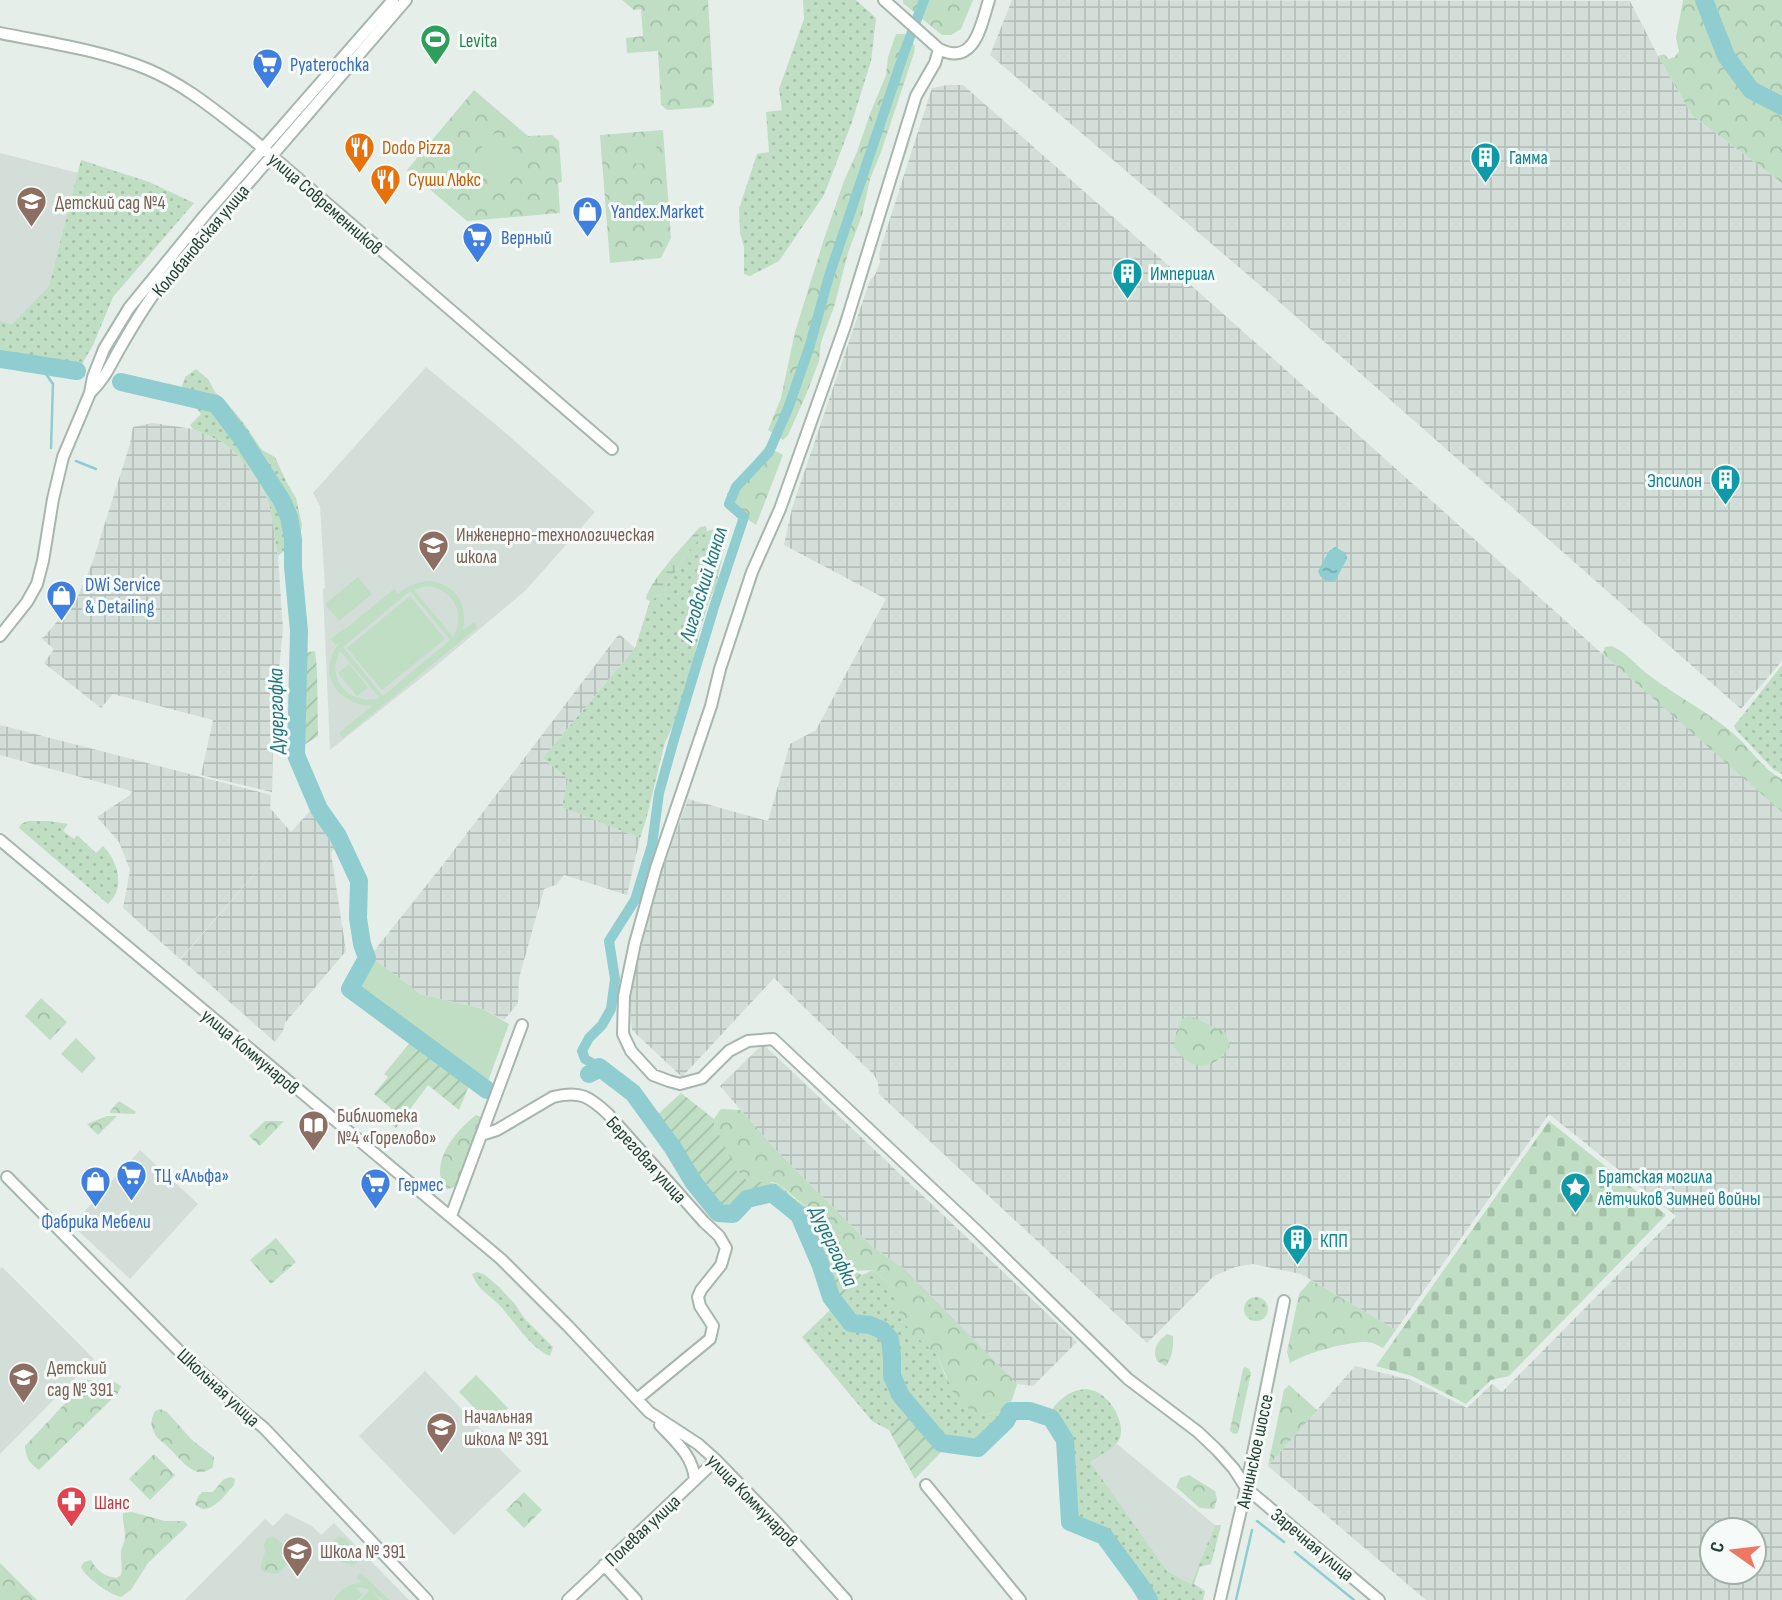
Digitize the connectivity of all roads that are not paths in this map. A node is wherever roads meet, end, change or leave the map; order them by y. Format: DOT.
graph roads {
  1 [pos="393,0"];
  2 [pos="406,0"];
  3 [pos="884,0"];
  4 [pos="989,0"];
  5 [pos="0,33"];
  6 [pos="939,49"];
  7 [pos="267,153"];
  8 [pos="612,449"];
  9 [pos="0,636"];
  10 [pos="0,840"];
  11 [pos="522,1025"];
  12 [pos="481,1135"];
  13 [pos="7,1177"];
  14 [pos="451,1216"];
  15 [pos="1284,1300"];
  16 [pos="637,1399"];
  17 [pos="649,1412"];
  18 [pos="716,1460"];
  19 [pos="695,1480"];
  20 [pos="926,1485"];
  21 [pos="1246,1488"];
  22 [pos="604,1565"];
  23 [pos="427,1600"];
  24 [pos="568,1600"];
  25 [pos="636,1600"];
  26 [pos="846,1600"];
  27 [pos="1020,1600"];
  28 [pos="1220,1600"];
  29 [pos="1379,1600"];
  1 -- 7 [label="street, Колобановская улица"];
  2 -- 7 [label="street, Колобановская улица"];
  3 -- 6 [label="street"];
  4 -- 6 [label="street"];
  5 -- 7 [label="street, улица Современников"];
  6 -- 21 [label="street, Заречная улица"];
  7 -- 8 [label="street, улица Современников"];
  7 -- 9 [label="street, Колобановская улица"];
  10 -- 14 [label="street, улица Коммунаров"];
  11 -- 12 [label="street"];
  12 -- 14 [label="street"];
  12 -- 16 [label="street, Береговая улица"];
  13 -- 23 [label="street, Школьная улица"];
  14 -- 16 [label="street, улица Коммунаров"];
  15 -- 21 [label="street, Аннинское шоссе"];
  16 -- 17 [label="street, улица Коммунаров"];
  17 -- 18 [label="street, улица Коммунаров"];
  17 -- 19 [label="street, улица Коммунаров"];
  18 -- 19 [label="street, Полевая улица"];
  18 -- 26 [label="street, улица Коммунаров"];
  19 -- 22 [label="street, Полевая улица"];
  20 -- 27 [label="street"];
  21 -- 28 [label="street, Аннинское шоссе"];
  21 -- 29 [label="street, Заречная улица"];
  22 -- 24 [label="street, Полевая улица"];
  22 -- 25 [label="street"];
}
